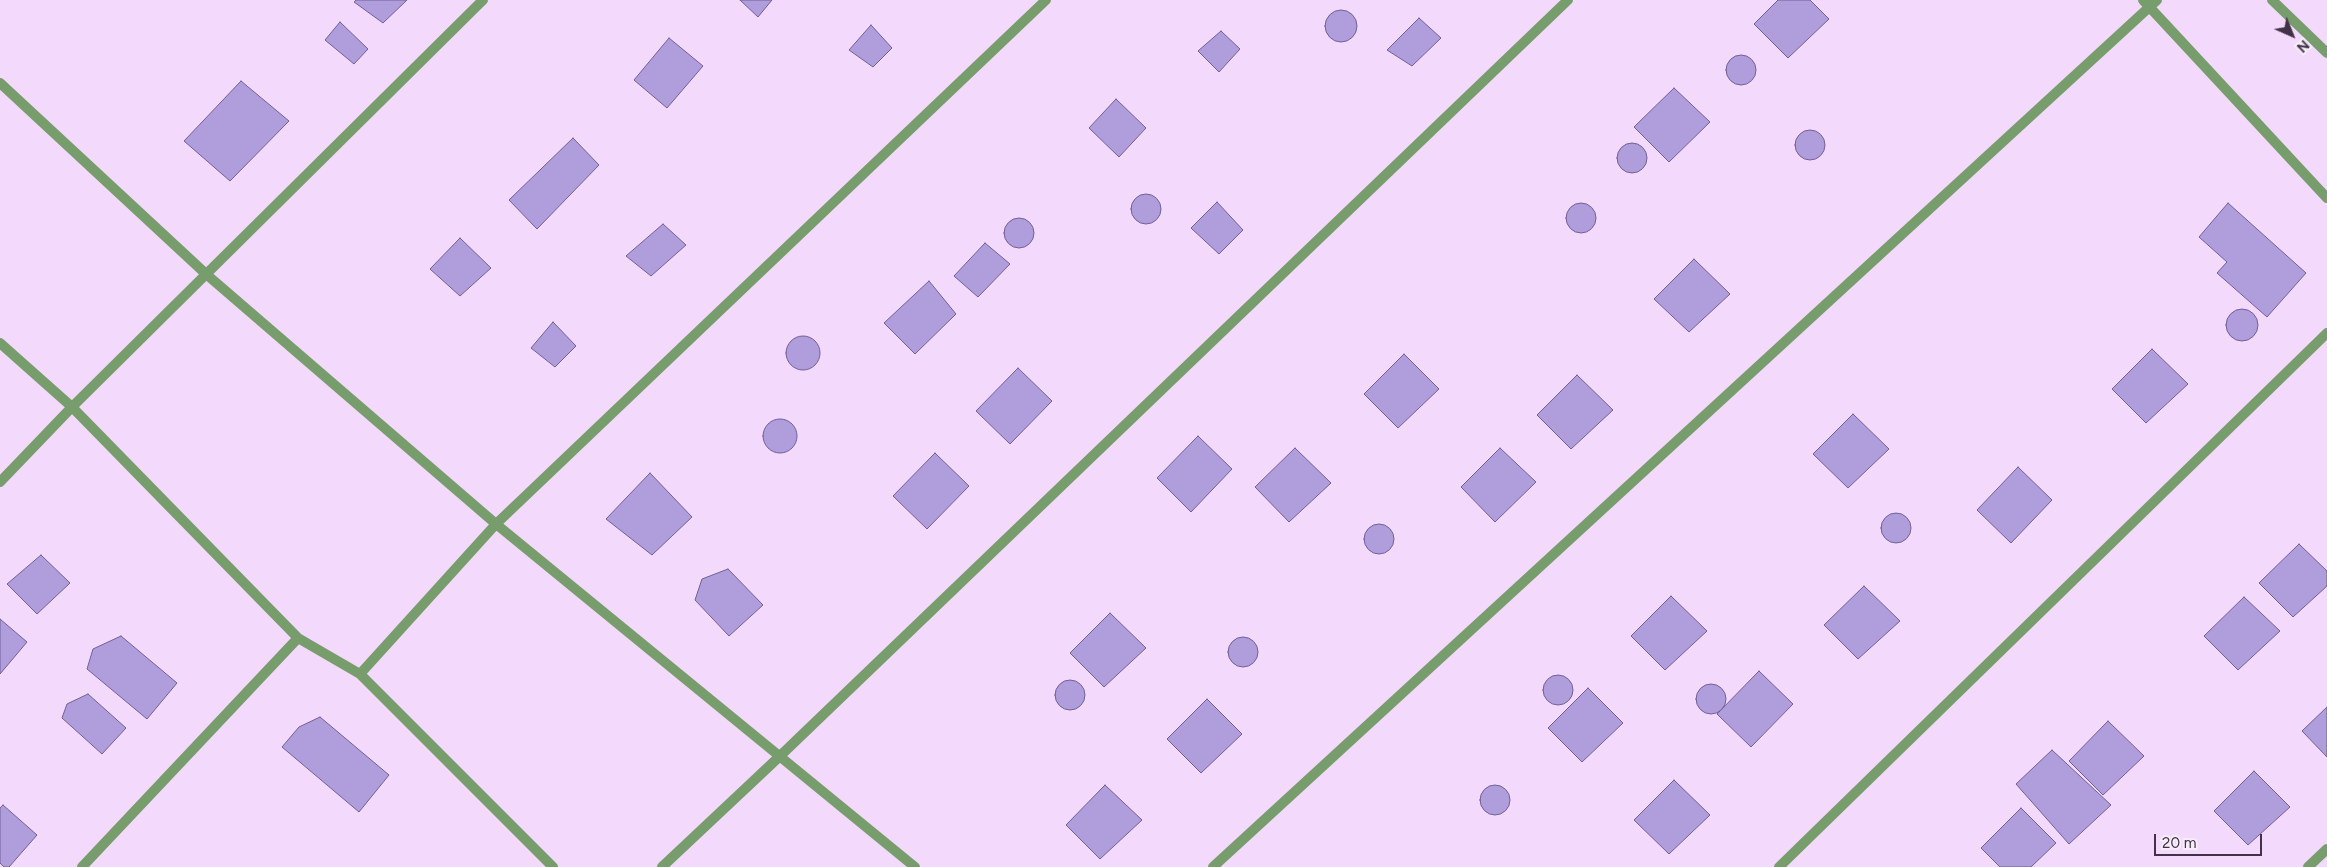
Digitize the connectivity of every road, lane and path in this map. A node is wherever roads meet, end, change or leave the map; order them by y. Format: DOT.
graph roads {
  1 [pos="483,0"];
  2 [pos="1046,0"];
  3 [pos="1568,0"];
  4 [pos="2272,0"];
  5 [pos="2150,2"];
  6 [pos="2327,53"];
  7 [pos="0,83"];
  8 [pos="2327,198"];
  9 [pos="206,274"];
  10 [pos="2327,332"];
  11 [pos="0,343"];
  12 [pos="72,407"];
  13 [pos="0,482"];
  14 [pos="496,524"];
  15 [pos="298,638"];
  16 [pos="360,674"];
  17 [pos="780,756"];
  18 [pos="2327,849"];
  19 [pos="82,867"];
  20 [pos="553,867"];
  21 [pos="662,867"];
  22 [pos="915,867"];
  23 [pos="1213,867"];
  24 [pos="1779,867"];
  25 [pos="2308,867"];
  1 -- 9 [label="street"];
  2 -- 14 [label="street"];
  3 -- 17 [label="street"];
  4 -- 6 [label="street"];
  5 -- 8 [label="street"];
  5 -- 23 [label="street"];
  7 -- 9 [label="street"];
  9 -- 12 [label="street"];
  9 -- 14 [label="street"];
  10 -- 24 [label="street"];
  11 -- 12 [label="street"];
  12 -- 13 [label="street"];
  12 -- 15 [label="street"];
  14 -- 16 [label="street"];
  14 -- 17 [label="street"];
  15 -- 16 [label="street"];
  15 -- 19 [label="street"];
  16 -- 20 [label="street"];
  17 -- 21 [label="street"];
  17 -- 22 [label="street"];
  18 -- 25 [label="street"];
}
